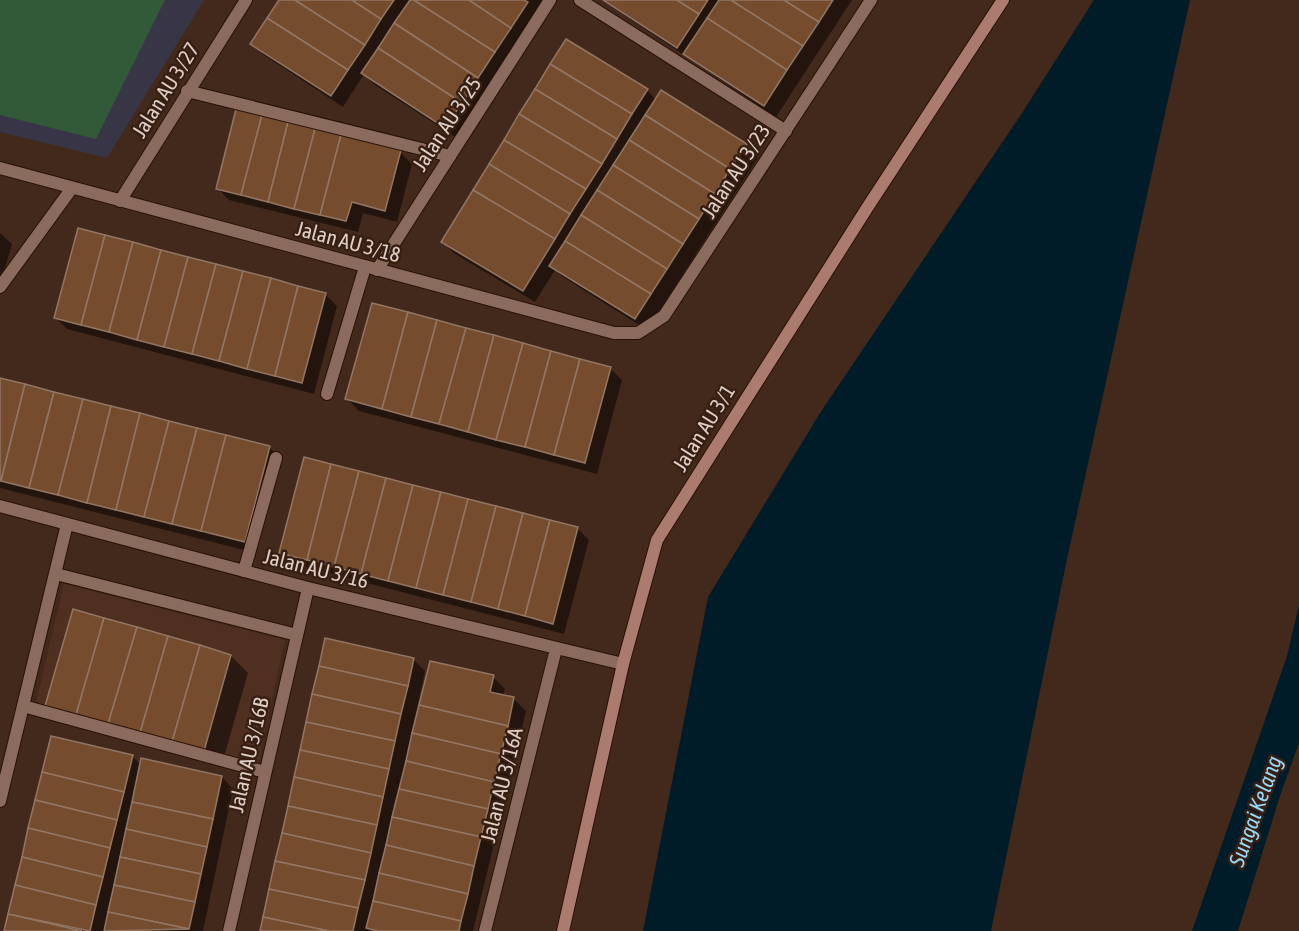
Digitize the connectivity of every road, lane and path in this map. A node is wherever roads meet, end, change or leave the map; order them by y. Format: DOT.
graph roads {
  1 [pos="246,0"];
  2 [pos="550,0"];
  3 [pos="580,0"];
  4 [pos="871,0"];
  5 [pos="1003,0"];
  6 [pos="187,91"];
  7 [pos="786,131"];
  8 [pos="450,156"];
  9 [pos="0,168"];
  10 [pos="72,188"];
  11 [pos="120,201"];
  12 [pos="371,268"];
  13 [pos="0,287"];
  14 [pos="614,333"];
  15 [pos="327,394"];
  16 [pos="276,458"];
  17 [pos="0,506"];
  18 [pos="67,524"];
  19 [pos="244,571"];
  20 [pos="56,574"];
  21 [pos="308,588"];
  22 [pos="297,636"];
  23 [pos="556,649"];
  24 [pos="623,664"];
  25 [pos="23,706"];
  26 [pos="265,772"];
  27 [pos="0,801"];
  28 [pos="229,931"];
  29 [pos="485,931"];
  30 [pos="563,931"];
  1 -- 6 [label="street, Jalan AU 3/27"];
  2 -- 8 [label="street, Jalan AU 3/25"];
  3 -- 7 [label="street"];
  4 -- 7 [label="street, Jalan AU 3/23"];
  5 -- 24 [label="main road, Jalan AU 3/1"];
  6 -- 8 [label="street"];
  6 -- 11 [label="street, Jalan AU 3/27"];
  7 -- 14 [label="street, Jalan AU 3/23"];
  8 -- 12 [label="street, Jalan AU 3/25"];
  9 -- 10 [label="street, Jalan AU 3/18"];
  10 -- 11 [label="street, Jalan AU 3/18"];
  10 -- 13 [label="street"];
  11 -- 12 [label="street, Jalan AU 3/18"];
  12 -- 14 [label="street, Jalan AU 3/18"];
  12 -- 15 [label="street, Jalan AU 3/25"];
  16 -- 19 [label="street"];
  17 -- 18 [label="street, Jalan AU 3/16"];
  18 -- 19 [label="street, Jalan AU 3/16"];
  18 -- 20 [label="street"];
  19 -- 21 [label="street, Jalan AU 3/16"];
  20 -- 22 [label="street"];
  20 -- 25 [label="street"];
  21 -- 22 [label="street, Jalan AU 3/16B"];
  21 -- 23 [label="street, Jalan AU 3/16"];
  22 -- 26 [label="street, Jalan AU 3/16B"];
  23 -- 24 [label="street, Jalan AU 3/16"];
  23 -- 29 [label="street, Jalan AU 3/16A"];
  24 -- 30 [label="main road, Jalan AU 3/1"];
  25 -- 26 [label="street"];
  25 -- 27 [label="street"];
  26 -- 28 [label="street, Jalan AU 3/16B"];
}
